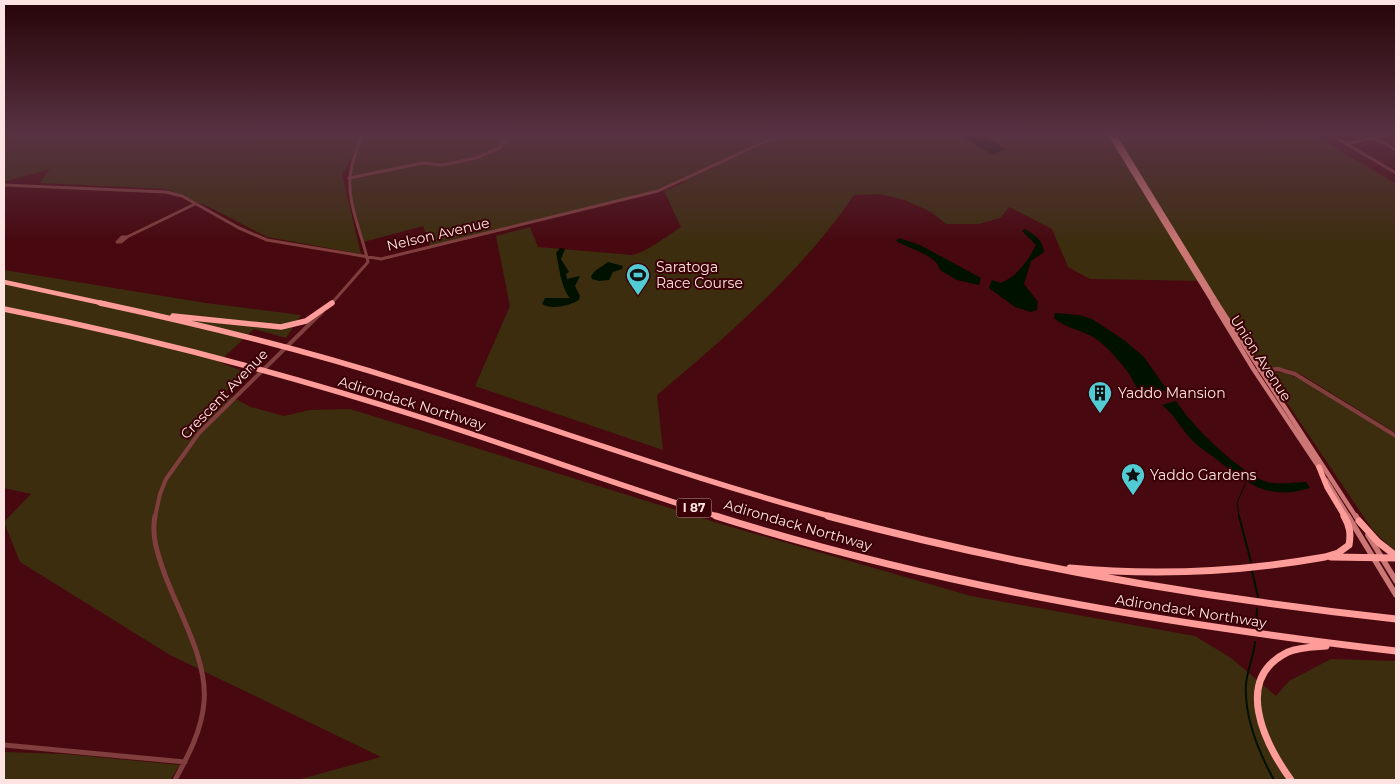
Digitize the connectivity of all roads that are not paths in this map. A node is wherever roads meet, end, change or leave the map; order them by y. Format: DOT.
graph roads {
  1 [pos="350,170"];
  2 [pos="387,170"];
  3 [pos="703,170"];
  4 [pos="1131,170"];
  5 [pos="1136,170"];
  6 [pos="348,178"];
  7 [pos="4,185"];
  8 [pos="195,204"];
  9 [pos="127,236"];
  10 [pos="367,257"];
  11 [pos="4,282"];
  12 [pos="332,303"];
  13 [pos="4,309"];
  14 [pos="132,310"];
  15 [pos="1254,370"];
  16 [pos="1260,370"];
  17 [pos="1396,436"];
  18 [pos="1319,467"];
  19 [pos="1359,521"];
  20 [pos="1315,557"];
  21 [pos="1396,557"];
  22 [pos="1374,558"];
  23 [pos="1382,558"];
  24 [pos="1028,563"];
  25 [pos="1396,581"];
  26 [pos="1396,595"];
  27 [pos="1396,619"];
  28 [pos="1347,646"];
  29 [pos="1396,652"];
  30 [pos="4,745"];
  31 [pos="185,762"];
  32 [pos="175,780"];
  33 [pos="1291,780"];
  1 -- 6 [label="street"];
  2 -- 6 [label="street"];
  3 -- 10 [label="street, Nelson Avenue"];
  4 -- 15 [label="main road, Union Avenue"];
  5 -- 16 [label="main road, Union Avenue"];
  6 -- 10 [label="street"];
  7 -- 8 [label="street, Nelson Avenue"];
  8 -- 9 [label="street"];
  8 -- 10 [label="street, Nelson Avenue"];
  10 -- 12 [label="street, Crescent Avenue"];
  11 -- 14 [label="highway, Adirondack Northway / I 87"];
  12 -- 14 [label="highway"];
  12 -- 31 [label="street, Crescent Avenue"];
  13 -- 28 [label="highway, Adirondack Northway / I 87"];
  14 -- 24 [label="highway, Adirondack Northway / I 87"];
  15 -- 16 [label="street"];
  15 -- 18 [label="main road, Union Avenue"];
  16 -- 17 [label="street"];
  16 -- 19 [label="main road, Union Avenue"];
  18 -- 20 [label="highway"];
  18 -- 22 [label="main road, Union Avenue"];
  19 -- 21 [label="highway"];
  19 -- 23 [label="main road, Union Avenue"];
  20 -- 22 [label="highway"];
  20 -- 24 [label="highway"];
  21 -- 23 [label="highway"];
  22 -- 23 [label="highway"];
  22 -- 26 [label="main road, Union Avenue"];
  23 -- 25 [label="main road, Union Avenue"];
  24 -- 27 [label="highway, Adirondack Northway / I 87"];
  28 -- 29 [label="highway, Adirondack Northway / I 87"];
  28 -- 33 [label="highway"];
  30 -- 31 [label="street"];
  31 -- 32 [label="street, Crescent Avenue"];
}
